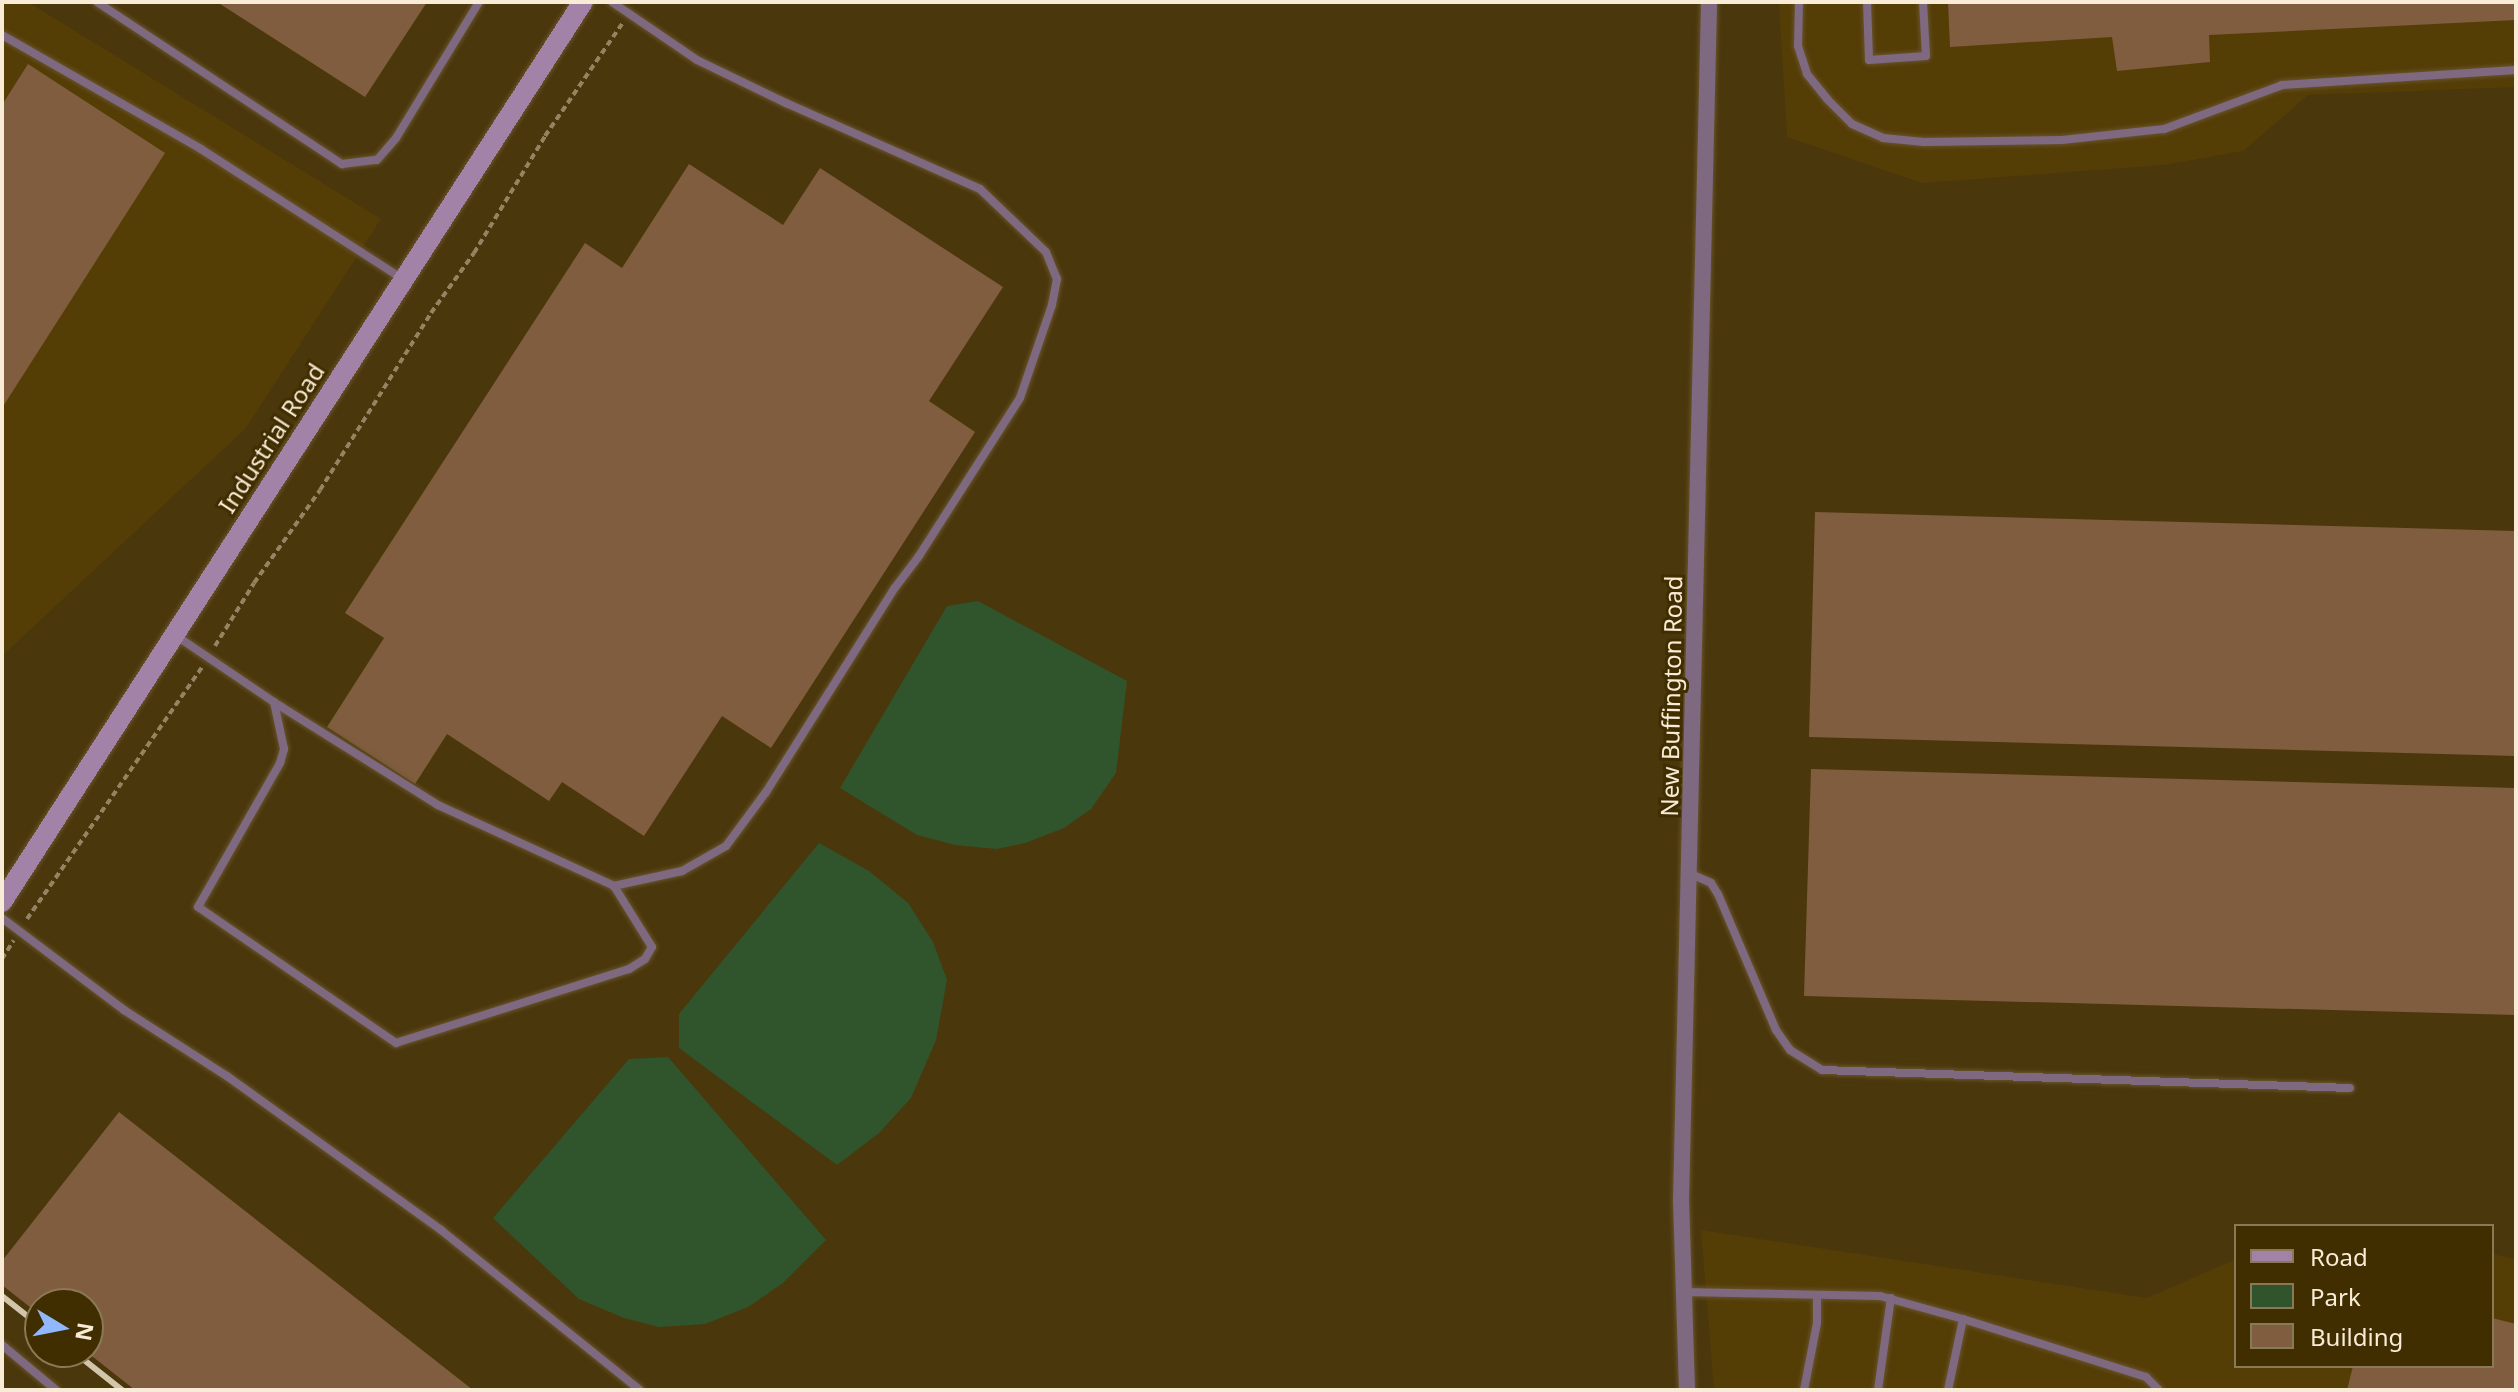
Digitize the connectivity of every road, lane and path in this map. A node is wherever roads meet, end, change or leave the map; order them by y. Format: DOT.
graph roads {
  1 [pos="97,2"];
  2 [pos="479,2"];
  3 [pos="583,2"];
  4 [pos="612,2"];
  5 [pos="1709,2"];
  6 [pos="1799,2"];
  7 [pos="1867,2"];
  8 [pos="1923,2"];
  9 [pos="629,13"];
  10 [pos="2,35"];
  11 [pos="2516,70"];
  12 [pos="404,281"];
  13 [pos="175,634"];
  14 [pos="208,657"];
  15 [pos="274,702"];
  16 [pos="1691,874"];
  17 [pos="614,886"];
  18 [pos="2,902"];
  19 [pos="2,918"];
  20 [pos="18,933"];
  21 [pos="2,959"];
  22 [pos="2350,1088"];
  23 [pos="1683,1292"];
  24 [pos="1817,1295"];
  25 [pos="1891,1298"];
  26 [pos="1963,1319"];
  27 [pos="2,1345"];
  28 [pos="56,1390"];
  29 [pos="640,1390"];
  30 [pos="1687,1390"];
  31 [pos="1804,1390"];
  32 [pos="1878,1390"];
  33 [pos="1948,1390"];
  34 [pos="2159,1390"];
  1 -- 2 [label="lane"];
  3 -- 12 [label="main road, Industrial Road"];
  4 -- 9 [label="lane"];
  5 -- 16 [label="street, New Buffington Road"];
  6 -- 11 [label="lane"];
  7 -- 8 [label="lane"];
  9 -- 14 [label="path"];
  9 -- 17 [label="lane"];
  10 -- 12 [label="lane"];
  12 -- 13 [label="main road, Industrial Road"];
  13 -- 14 [label="lane"];
  13 -- 18 [label="main road, Industrial Road"];
  14 -- 15 [label="lane"];
  14 -- 20 [label="path"];
  15 -- 17 [label="lane"];
  15 -- 17 [label="lane"];
  16 -- 22 [label="lane"];
  16 -- 23 [label="street, New Buffington Road"];
  19 -- 20 [label="lane"];
  20 -- 21 [label="path"];
  20 -- 29 [label="lane"];
  23 -- 24 [label="lane"];
  23 -- 30 [label="street, New Buffington Road"];
  24 -- 25 [label="lane"];
  24 -- 31 [label="lane"];
  25 -- 26 [label="lane"];
  25 -- 32 [label="lane"];
  26 -- 33 [label="lane"];
  26 -- 34 [label="lane"];
  27 -- 28 [label="lane"];
}
